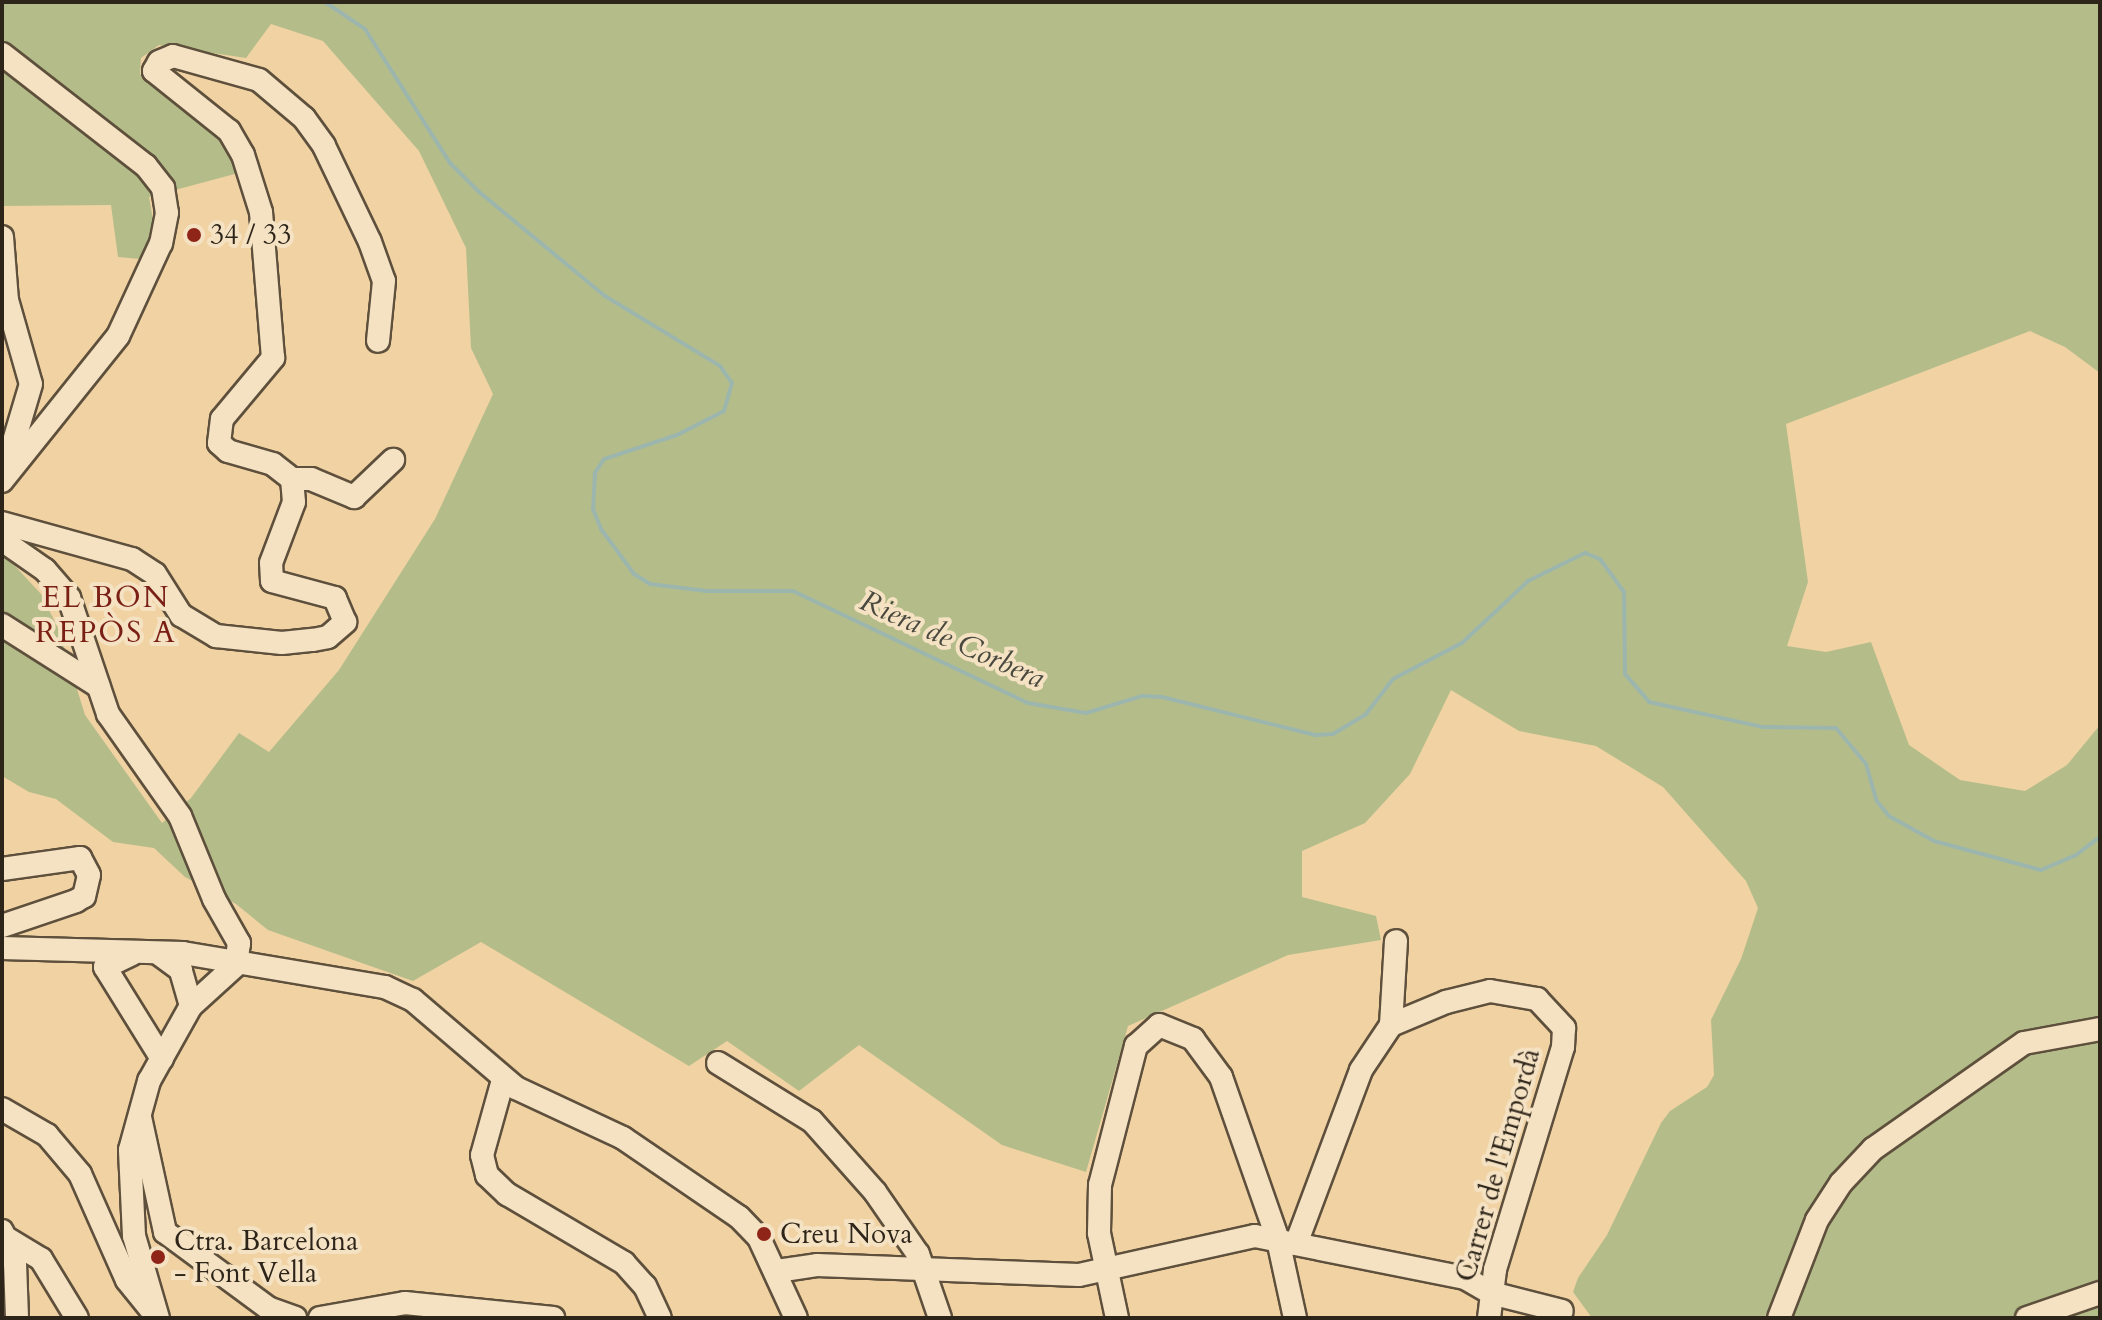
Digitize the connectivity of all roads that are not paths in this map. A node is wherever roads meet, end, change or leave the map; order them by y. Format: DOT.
graph roads {
  1 [pos="2,54"];
  2 [pos="2,237"];
  3 [pos="378,341"];
  4 [pos="393,460"];
  5 [pos="292,479"];
  6 [pos="2,480"];
  7 [pos="2,523"];
  8 [pos="2,540"];
  9 [pos="2,625"];
  10 [pos="98,686"];
  11 [pos="2,869"];
  12 [pos="2,926"];
  13 [pos="1396,941"];
  14 [pos="2,948"];
  15 [pos="147,952"];
  16 [pos="236,965"];
  17 [pos="191,1006"];
  18 [pos="1391,1025"];
  19 [pos="2100,1029"];
  20 [pos="162,1059"];
  21 [pos="718,1063"];
  22 [pos="503,1080"];
  23 [pos="2,1109"];
  24 [pos="138,1110"];
  25 [pos="4,1235"];
  26 [pos="1287,1242"];
  27 [pos="777,1271"];
  28 [pos="1107,1271"];
  29 [pos="134,1272"];
  30 [pos="927,1273"];
  31 [pos="1491,1293"];
  32 [pos="2100,1293"];
  33 [pos="1562,1311"];
  34 [pos="157,1317"];
  35 [pos="17,1318"];
  36 [pos="77,1318"];
  37 [pos="295,1318"];
  38 [pos="320,1318"];
  39 [pos="553,1318"];
  40 [pos="660,1318"];
  41 [pos="796,1318"];
  42 [pos="940,1318"];
  43 [pos="1117,1318"];
  44 [pos="1295,1318"];
  45 [pos="1489,1318"];
  46 [pos="1779,1318"];
  47 [pos="2027,1318"];
  1 -- 6 [label="street"];
  2 -- 6 [label="street"];
  3 -- 5 [label="street"];
  4 -- 5 [label="street"];
  5 -- 7 [label="street"];
  8 -- 10 [label="street"];
  9 -- 10 [label="street"];
  10 -- 16 [label="street"];
  11 -- 12 [label="street"];
  13 -- 18 [label="street"];
  14 -- 15 [label="street"];
  15 -- 16 [label="street"];
  15 -- 17 [label="street"];
  15 -- 20 [label="street"];
  16 -- 17 [label="street"];
  16 -- 22 [label="street"];
  17 -- 20 [label="street"];
  18 -- 26 [label="street"];
  18 -- 31 [label="street, Carrer de l'Empordà"];
  19 -- 46 [label="street"];
  20 -- 24 [label="street"];
  21 -- 30 [label="street"];
  22 -- 27 [label="street"];
  22 -- 40 [label="street"];
  23 -- 29 [label="street"];
  24 -- 29 [label="street"];
  24 -- 37 [label="street"];
  25 -- 35 [label="street"];
  25 -- 36 [label="street"];
  26 -- 28 [label="street"];
  26 -- 28 [label="street"];
  26 -- 31 [label="street"];
  26 -- 44 [label="street"];
  27 -- 30 [label="street"];
  27 -- 41 [label="street"];
  28 -- 30 [label="street"];
  28 -- 43 [label="street"];
  29 -- 34 [label="street"];
  30 -- 42 [label="street"];
  31 -- 33 [label="street"];
  31 -- 45 [label="street, Carrer de l'Empordà"];
  32 -- 47 [label="street"];
  38 -- 39 [label="street"];
}
